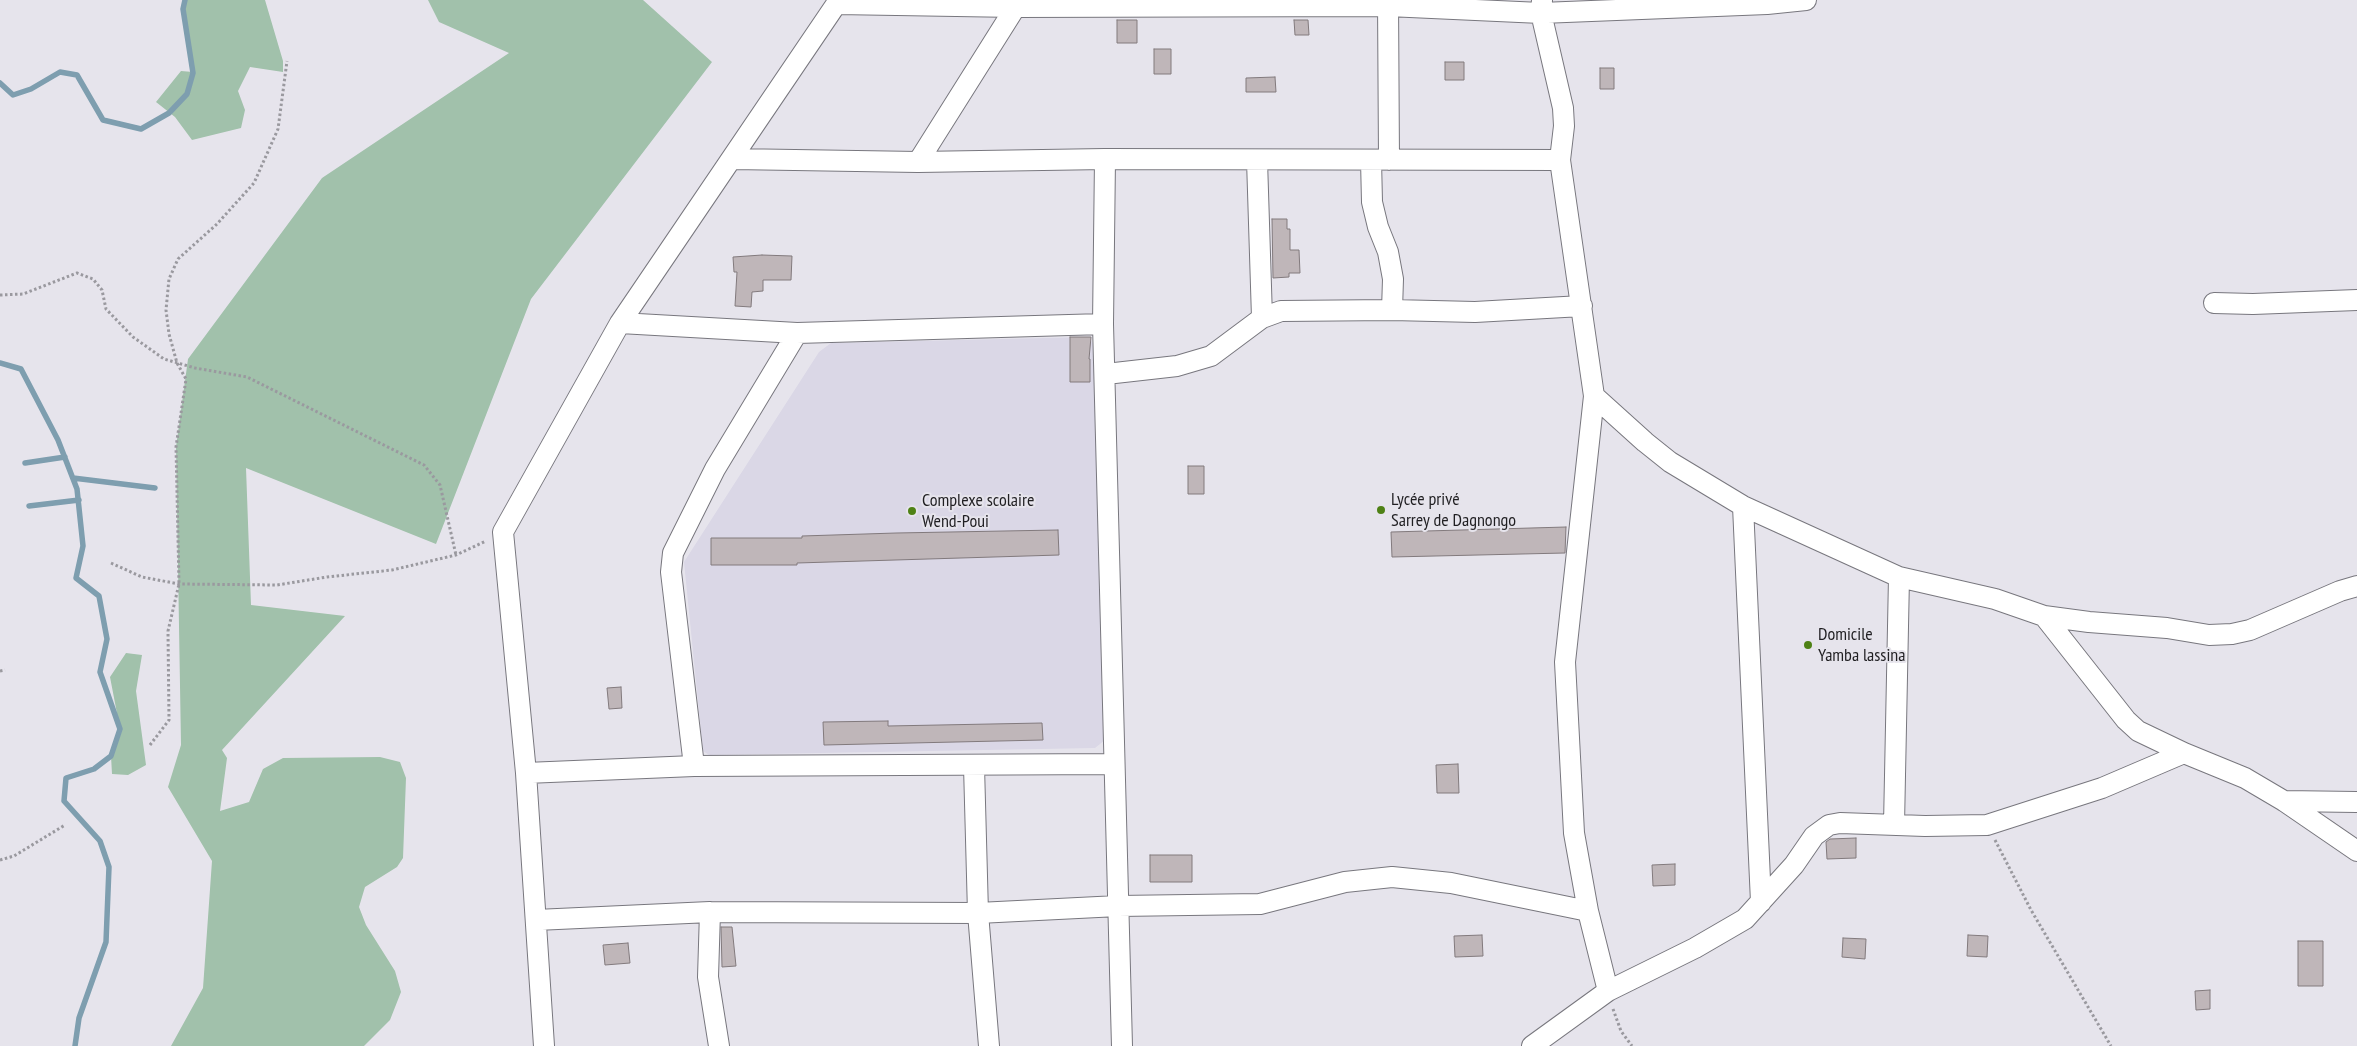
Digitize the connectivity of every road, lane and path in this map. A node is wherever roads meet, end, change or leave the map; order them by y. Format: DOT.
graph roads {
  1 [pos="1806,0"];
  2 [pos="838,2"];
  3 [pos="1018,3"];
  4 [pos="1388,3"];
  5 [pos="1733,3"];
  6 [pos="1541,6"];
  7 [pos="287,61"];
  8 [pos="733,159"];
  9 [pos="1105,159"];
  10 [pos="1257,160"];
  11 [pos="1380,160"];
  12 [pos="1560,160"];
  13 [pos="918,162"];
  14 [pos="0,295"];
  15 [pos="2357,300"];
  16 [pos="2214,303"];
  17 [pos="1582,306"];
  18 [pos="1392,310"];
  19 [pos="1262,318"];
  20 [pos="620,323"];
  21 [pos="1103,324"];
  22 [pos="797,333"];
  23 [pos="177,363"];
  24 [pos="1106,374"];
  25 [pos="1594,396"];
  26 [pos="1743,506"];
  27 [pos="503,532"];
  28 [pos="456,555"];
  29 [pos="111,563"];
  30 [pos="1899,577"];
  31 [pos="178,584"];
  32 [pos="2357,586"];
  33 [pos="2044,616"];
  34 [pos="5,670"];
  35 [pos="0,671"];
  36 [pos="150,745"];
  37 [pos="2184,753"];
  38 [pos="1114,764"];
  39 [pos="694,766"];
  40 [pos="974,766"];
  41 [pos="526,774"];
  42 [pos="2284,801"];
  43 [pos="2357,802"];
  44 [pos="65,825"];
  45 [pos="1894,825"];
  46 [pos="1986,825"];
  47 [pos="2357,852"];
  48 [pos="0,860"];
  49 [pos="1762,902"];
  50 [pos="1118,906"];
  51 [pos="1588,911"];
  52 [pos="710,912"];
  53 [pos="978,913"];
  54 [pos="536,920"];
  55 [pos="1608,991"];
  56 [pos="544,1046"];
  57 [pos="719,1046"];
  58 [pos="989,1046"];
  59 [pos="1122,1046"];
  60 [pos="1532,1046"];
  61 [pos="1632,1046"];
  62 [pos="2111,1046"];
  1 -- 5 [label="street"];
  2 -- 3 [label="street"];
  2 -- 8 [label="street"];
  3 -- 4 [label="street"];
  3 -- 13 [label="street"];
  4 -- 6 [label="street"];
  4 -- 11 [label="street"];
  5 -- 6 [label="street"];
  6 -- 12 [label="street"];
  7 -- 23 [label="path"];
  8 -- 13 [label="street"];
  8 -- 20 [label="street"];
  9 -- 10 [label="street"];
  9 -- 13 [label="street"];
  9 -- 21 [label="street"];
  10 -- 11 [label="street"];
  10 -- 19 [label="street"];
  11 -- 12 [label="street"];
  11 -- 18 [label="street"];
  12 -- 17 [label="street"];
  14 -- 23 [label="path"];
  15 -- 16 [label="street"];
  17 -- 18 [label="street"];
  17 -- 25 [label="street"];
  18 -- 19 [label="street"];
  19 -- 24 [label="street"];
  20 -- 22 [label="street"];
  20 -- 27 [label="street"];
  21 -- 22 [label="street"];
  21 -- 24 [label="street"];
  22 -- 39 [label="street"];
  23 -- 28 [label="path"];
  23 -- 31 [label="path"];
  24 -- 38 [label="street"];
  25 -- 26 [label="street"];
  25 -- 51 [label="street"];
  26 -- 30 [label="street"];
  26 -- 49 [label="street"];
  27 -- 28 [label="path"];
  27 -- 41 [label="street"];
  28 -- 31 [label="path"];
  29 -- 31 [label="path"];
  30 -- 33 [label="street"];
  30 -- 45 [label="street"];
  31 -- 36 [label="path"];
  32 -- 33 [label="street"];
  33 -- 37 [label="street"];
  34 -- 35 [label="path"];
  37 -- 42 [label="street"];
  37 -- 46 [label="street"];
  38 -- 40 [label="street"];
  38 -- 50 [label="street"];
  39 -- 40 [label="street"];
  39 -- 41 [label="street"];
  40 -- 53 [label="street"];
  41 -- 54 [label="street"];
  42 -- 43 [label="street"];
  42 -- 47 [label="street"];
  44 -- 48 [label="path"];
  45 -- 46 [label="street"];
  45 -- 49 [label="street"];
  46 -- 62 [label="path"];
  49 -- 55 [label="street"];
  50 -- 51 [label="street"];
  50 -- 53 [label="street"];
  50 -- 59 [label="street"];
  51 -- 55 [label="street"];
  52 -- 53 [label="street"];
  52 -- 54 [label="street"];
  52 -- 57 [label="street"];
  53 -- 58 [label="street"];
  54 -- 56 [label="street"];
  55 -- 60 [label="street"];
  55 -- 61 [label="path"];
}
